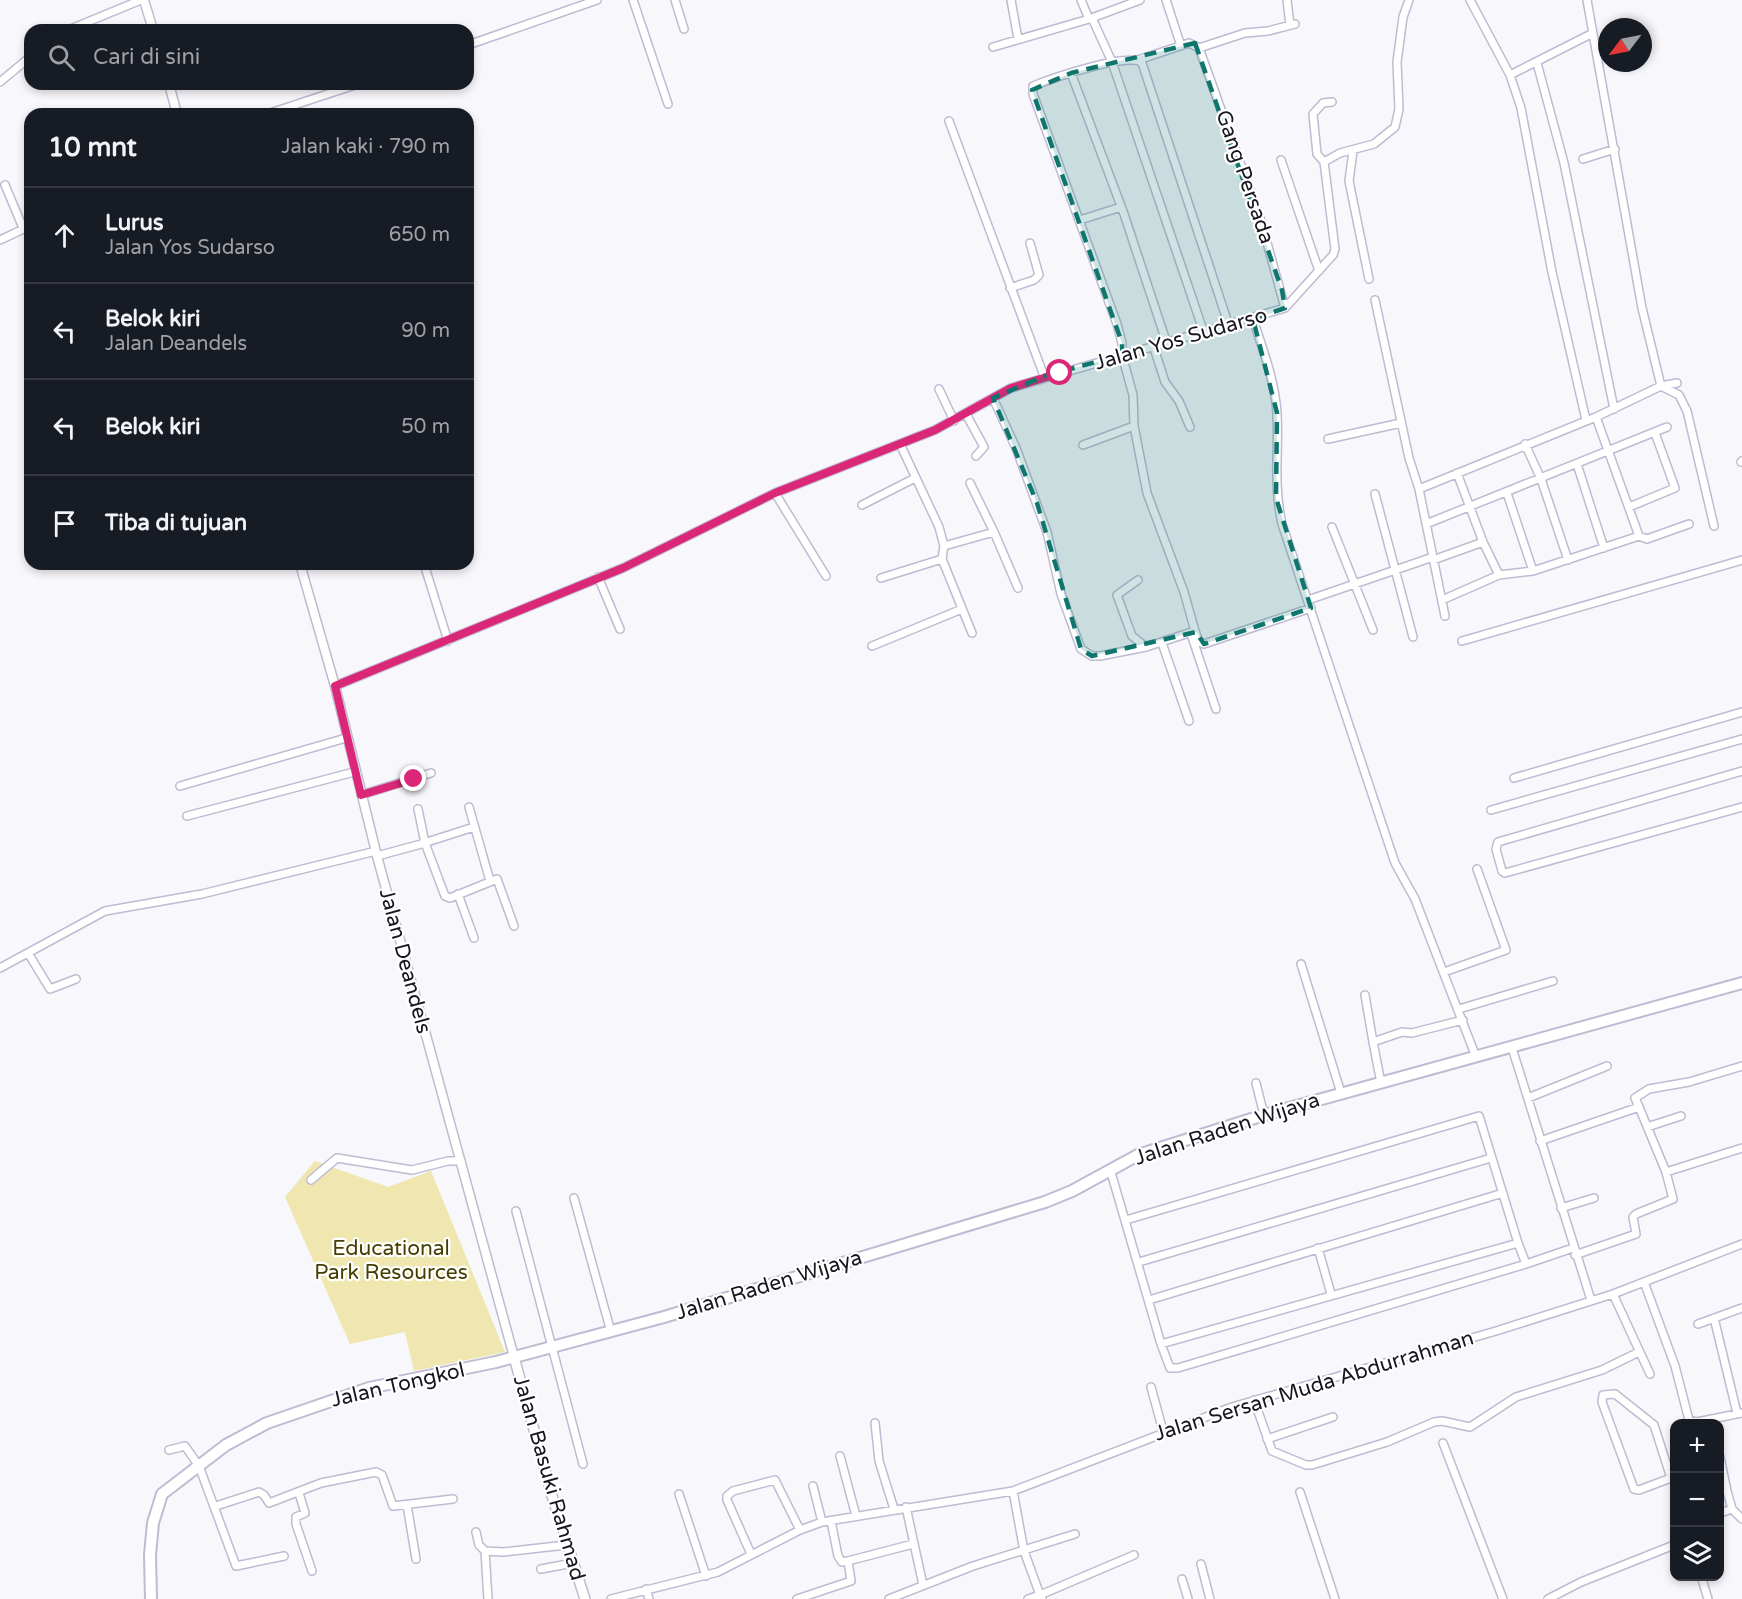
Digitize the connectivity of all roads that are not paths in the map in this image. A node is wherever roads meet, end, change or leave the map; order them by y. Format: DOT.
graph roads {
  1 [pos="143,0"];
  2 [pos="597,0"];
  3 [pos="633,0"];
  4 [pos="675,0"];
  5 [pos="1011,0"];
  6 [pos="1081,0"];
  7 [pos="1140,0"];
  8 [pos="1166,0"];
  9 [pos="1287,0"];
  10 [pos="1409,0"];
  11 [pos="1470,0"];
  12 [pos="1587,0"];
  13 [pos="1091,19"];
  14 [pos="83,24"];
  15 [pos="151,24"];
  16 [pos="684,29"];
  17 [pos="1591,34"];
  18 [pos="1018,39"];
  19 [pos="474,43"];
  20 [pos="1181,46"];
  21 [pos="993,47"];
  22 [pos="1199,48"];
  23 [pos="1138,60"];
  24 [pos="24,62"];
  25 [pos="1112,62"];
  26 [pos="1537,63"];
  27 [pos="1071,74"];
  28 [pos="1510,75"];
  29 [pos="0,82"];
  30 [pos="170,90"];
  31 [pos="340,90"];
  32 [pos="1332,102"];
  33 [pos="668,104"];
  34 [pos="175,108"];
  35 [pos="285,108"];
  36 [pos="949,121"];
  37 [pos="1615,149"];
  38 [pos="1353,151"];
  39 [pos="1583,159"];
  40 [pos="1281,160"];
  41 [pos="1324,162"];
  42 [pos="4,185"];
  43 [pos="1123,210"];
  44 [pos="24,222"];
  45 [pos="1081,223"];
  46 [pos="24,228"];
  47 [pos="0,240"];
  48 [pos="1030,243"];
  49 [pos="1319,271"];
  50 [pos="1369,279"];
  51 [pos="1010,288"];
  52 [pos="1375,300"];
  53 [pos="1285,308"];
  54 [pos="1253,319"];
  55 [pos="1229,326"];
  56 [pos="1204,333"];
  57 [pos="1167,341"];
  58 [pos="1153,345"];
  59 [pos="1122,355"];
  60 [pos="1044,376"];
  61 [pos="1677,383"];
  62 [pos="1661,386"];
  63 [pos="939,389"];
  64 [pos="993,398"];
  65 [pos="1614,409"];
  66 [pos="966,414"];
  67 [pos="1596,417"];
  68 [pos="1586,420"];
  69 [pos="954,421"];
  70 [pos="1401,423"];
  71 [pos="1134,426"];
  72 [pos="1190,427"];
  73 [pos="1667,427"];
  74 [pos="1655,433"];
  75 [pos="1328,439"];
  76 [pos="900,444"];
  77 [pos="1525,444"];
  78 [pos="1083,445"];
  79 [pos="1610,450"];
  80 [pos="976,456"];
  81 [pos="1577,464"];
  82 [pos="1457,473"];
  83 [pos="915,478"];
  84 [pos="1541,479"];
  85 [pos="970,483"];
  86 [pos="1419,489"];
  87 [pos="775,493"];
  88 [pos="1507,493"];
  89 [pos="1375,494"];
  90 [pos="862,505"];
  91 [pos="1471,506"];
  92 [pos="1629,507"];
  93 [pos="1426,524"];
  94 [pos="1689,524"];
  95 [pos="1714,526"];
  96 [pos="1332,527"];
  97 [pos="994,532"];
  98 [pos="1639,536"];
  99 [pos="1483,542"];
  100 [pos="944,546"];
  101 [pos="1604,548"];
  102 [pos="1433,558"];
  103 [pos="942,559"];
  104 [pos="1568,560"];
  105 [pos="1742,560"];
  106 [pos="1395,568"];
  107 [pos="302,570"];
  108 [pos="426,570"];
  109 [pos="1533,571"];
  110 [pos="826,576"];
  111 [pos="1499,576"];
  112 [pos="598,577"];
  113 [pos="881,578"];
  114 [pos="1138,580"];
  115 [pos="1354,583"];
  116 [pos="1018,588"];
  117 [pos="1308,600"];
  118 [pos="1442,600"];
  119 [pos="1311,608"];
  120 [pos="962,609"];
  121 [pos="1445,616"];
  122 [pos="620,629"];
  123 [pos="1373,630"];
  124 [pos="1193,632"];
  125 [pos="972,633"];
  126 [pos="1413,637"];
  127 [pos="448,641"];
  128 [pos="1462,641"];
  129 [pos="1162,643"];
  130 [pos="872,646"];
  131 [pos="1146,647"];
  132 [pos="335,686"];
  133 [pos="1216,709"];
  134 [pos="1742,712"];
  135 [pos="1189,721"];
  136 [pos="346,738"];
  137 [pos="1742,739"];
  138 [pos="1742,771"];
  139 [pos="354,772"];
  140 [pos="431,774"];
  141 [pos="1514,778"];
  142 [pos="180,786"];
  143 [pos="361,795"];
  144 [pos="469,807"];
  145 [pos="1742,807"];
  146 [pos="418,809"];
  147 [pos="1491,810"];
  148 [pos="186,816"];
  149 [pos="474,827"];
  150 [pos="426,843"];
  151 [pos="376,854"];
  152 [pos="1477,869"];
  153 [pos="490,881"];
  154 [pos="458,894"];
  155 [pos="514,926"];
  156 [pos="474,938"];
  157 [pos="28,952"];
  158 [pos="1301,964"];
  159 [pos="0,968"];
  160 [pos="1444,972"];
  161 [pos="76,979"];
  162 [pos="1553,981"];
  163 [pos="1742,984"];
  164 [pos="1365,995"];
  165 [pos="1459,1009"];
  166 [pos="1462,1020"];
  167 [pos="1373,1042"];
  168 [pos="1512,1048"];
  169 [pos="1476,1057"];
  170 [pos="1607,1066"];
  171 [pos="1742,1066"];
  172 [pos="1256,1083"];
  173 [pos="1380,1083"];
  174 [pos="1341,1093"];
  175 [pos="1528,1098"];
  176 [pos="1639,1107"];
  177 [pos="1264,1115"];
  178 [pos="1681,1116"];
  179 [pos="1647,1127"];
  180 [pos="1540,1141"];
  181 [pos="1742,1148"];
  182 [pos="1491,1158"];
  183 [pos="460,1159"];
  184 [pos="1110,1169"];
  185 [pos="1666,1172"];
  186 [pos="311,1180"];
  187 [pos="1503,1193"];
  188 [pos="574,1198"];
  189 [pos="1594,1198"];
  190 [pos="1561,1208"];
  191 [pos="516,1211"];
  192 [pos="1126,1220"];
  193 [pos="1518,1243"];
  194 [pos="1742,1244"];
  195 [pos="1318,1248"];
  196 [pos="1574,1252"];
  197 [pos="1139,1262"];
  198 [pos="1526,1264"];
  199 [pos="1644,1282"];
  200 [pos="1331,1294"];
  201 [pos="1612,1294"];
  202 [pos="1149,1300"];
  203 [pos="1591,1300"];
  204 [pos="1742,1308"];
  205 [pos="1714,1318"];
  206 [pos="1698,1324"];
  207 [pos="610,1332"];
  208 [pos="1161,1344"];
  209 [pos="551,1347"];
  210 [pos="1639,1352"];
  211 [pos="514,1357"];
  212 [pos="1650,1374"];
  213 [pos="1151,1387"];
  214 [pos="1254,1400"];
  215 [pos="1739,1413"];
  216 [pos="1333,1417"];
  217 [pos="1689,1419"];
  218 [pos="1719,1419"];
  219 [pos="875,1423"];
  220 [pos="1163,1431"];
  221 [pos="1267,1439"];
  222 [pos="1443,1443"];
  223 [pos="169,1449"];
  224 [pos="840,1456"];
  225 [pos="583,1464"];
  226 [pos="199,1466"];
  227 [pos="1673,1479"];
  228 [pos="813,1486"];
  229 [pos="1013,1491"];
  230 [pos="1300,1492"];
  231 [pos="299,1493"];
  232 [pos="1724,1493"];
  233 [pos="679,1494"];
  234 [pos="453,1499"];
  235 [pos="407,1505"];
  236 [pos="216,1506"];
  237 [pos="906,1507"];
  238 [pos="894,1509"];
  239 [pos="1732,1509"];
  240 [pos="1724,1512"];
  241 [pos="856,1516"];
  242 [pos="1742,1519"];
  243 [pos="831,1521"];
  244 [pos="822,1522"];
  245 [pos="800,1530"];
  246 [pos="476,1533"];
  247 [pos="1075,1534"];
  248 [pos="913,1544"];
  249 [pos="566,1545"];
  250 [pos="1670,1547"];
  251 [pos="485,1551"];
  252 [pos="1024,1551"];
  253 [pos="751,1554"];
  254 [pos="1134,1555"];
  255 [pos="284,1556"];
  256 [pos="416,1558"];
  257 [pos="848,1561"];
  258 [pos="573,1563"];
  259 [pos="1201,1564"];
  260 [pos="541,1569"];
  261 [pos="312,1571"];
  262 [pos="706,1576"];
  263 [pos="1182,1579"];
  264 [pos="1703,1581"];
  265 [pos="922,1585"];
  266 [pos="646,1589"];
  267 [pos="1041,1597"];
  268 [pos="151,1599"];
  269 [pos="488,1599"];
  270 [pos="585,1599"];
  271 [pos="610,1599"];
  272 [pos="649,1599"];
  273 [pos="797,1599"];
  274 [pos="889,1599"];
  275 [pos="1028,1599"];
  276 [pos="1188,1599"];
  277 [pos="1210,1599"];
  278 [pos="1335,1599"];
  279 [pos="1503,1599"];
  280 [pos="1548,1599"];
  281 [pos="1708,1599"];
  1 -- 14 [label="street"];
  1 -- 15 [label="street"];
  2 -- 19 [label="street"];
  3 -- 33 [label="street"];
  4 -- 16 [label="street"];
  5 -- 18 [label="street"];
  6 -- 13 [label="street"];
  7 -- 13 [label="street"];
  8 -- 20 [label="street"];
  9 -- 22 [label="street"];
  10 -- 38 [label="street"];
  11 -- 28 [label="street"];
  12 -- 17 [label="street"];
  13 -- 18 [label="street"];
  13 -- 25 [label="street"];
  17 -- 26 [label="street"];
  17 -- 37 [label="street"];
  18 -- 21 [label="street"];
  20 -- 22 [label="street"];
  20 -- 23 [label="street"];
  22 -- 53 [label="street, Gang Persada"];
  23 -- 25 [label="street"];
  23 -- 55 [label="street"];
  24 -- 29 [label="street"];
  25 -- 27 [label="street"];
  25 -- 56 [label="street"];
  26 -- 28 [label="street"];
  26 -- 65 [label="street"];
  27 -- 43 [label="street"];
  27 -- 45 [label="street"];
  28 -- 68 [label="street"];
  30 -- 34 [label="street"];
  31 -- 35 [label="street"];
  32 -- 41 [label="street, Jalan Yos Sudarso"];
  36 -- 51 [label="street"];
  37 -- 39 [label="street"];
  37 -- 62 [label="street"];
  38 -- 41 [label="street"];
  38 -- 50 [label="street"];
  40 -- 49 [label="street"];
  41 -- 49 [label="street, Jalan Yos Sudarso"];
  42 -- 44 [label="street"];
  43 -- 45 [label="street"];
  43 -- 57 [label="street"];
  45 -- 59 [label="street"];
  46 -- 47 [label="street"];
  48 -- 51 [label="street"];
  49 -- 53 [label="street, Jalan Yos Sudarso"];
  51 -- 60 [label="street"];
  52 -- 70 [label="street"];
  53 -- 54 [label="street, Jalan Yos Sudarso"];
  54 -- 55 [label="street, Jalan Yos Sudarso"];
  54 -- 117 [label="street"];
  55 -- 56 [label="street, Jalan Yos Sudarso"];
  56 -- 57 [label="street, Jalan Yos Sudarso"];
  57 -- 58 [label="street, Jalan Yos Sudarso"];
  58 -- 59 [label="street, Jalan Yos Sudarso"];
  58 -- 72 [label="street"];
  59 -- 60 [label="street, Jalan Yos Sudarso"];
  59 -- 71 [label="street"];
  60 -- 64 [label="street, Jalan Yos Sudarso"];
  61 -- 62 [label="street"];
  62 -- 65 [label="street"];
  62 -- 95 [label="street"];
  63 -- 69 [label="street"];
  64 -- 66 [label="street, Jalan Yos Sudarso"];
  64 -- 131 [label="street"];
  65 -- 67 [label="street"];
  66 -- 69 [label="street, Jalan Yos Sudarso"];
  66 -- 80 [label="street"];
  67 -- 68 [label="street"];
  67 -- 79 [label="street"];
  68 -- 77 [label="street"];
  69 -- 76 [label="street, Jalan Yos Sudarso"];
  70 -- 75 [label="street"];
  70 -- 86 [label="street"];
  71 -- 78 [label="street"];
  71 -- 124 [label="street"];
  73 -- 74 [label="street"];
  74 -- 79 [label="street"];
  74 -- 92 [label="street"];
  76 -- 83 [label="street"];
  76 -- 87 [label="street, Jalan Yos Sudarso"];
  77 -- 82 [label="street"];
  77 -- 84 [label="street"];
  79 -- 81 [label="street"];
  79 -- 92 [label="street"];
  81 -- 84 [label="street"];
  81 -- 101 [label="street"];
  82 -- 86 [label="street"];
  82 -- 91 [label="street"];
  83 -- 90 [label="street"];
  83 -- 100 [label="street"];
  84 -- 88 [label="street"];
  84 -- 104 [label="street"];
  85 -- 97 [label="street"];
  86 -- 93 [label="street"];
  87 -- 110 [label="street"];
  87 -- 112 [label="street, Jalan Yos Sudarso"];
  88 -- 91 [label="street"];
  88 -- 109 [label="street"];
  89 -- 106 [label="street"];
  91 -- 93 [label="street"];
  91 -- 99 [label="street"];
  92 -- 98 [label="street"];
  93 -- 102 [label="street"];
  94 -- 98 [label="street"];
  96 -- 115 [label="street"];
  97 -- 100 [label="street"];
  97 -- 116 [label="street"];
  98 -- 101 [label="street"];
  99 -- 102 [label="street"];
  99 -- 111 [label="street"];
  100 -- 103 [label="street"];
  101 -- 104 [label="street"];
  102 -- 106 [label="street"];
  102 -- 118 [label="street"];
  103 -- 113 [label="street"];
  103 -- 120 [label="street"];
  104 -- 109 [label="street"];
  105 -- 128 [label="street"];
  106 -- 115 [label="street"];
  106 -- 126 [label="street"];
  107 -- 132 [label="street, Jalan Deandels"];
  108 -- 127 [label="street"];
  109 -- 111 [label="street"];
  111 -- 118 [label="street"];
  112 -- 122 [label="street"];
  112 -- 127 [label="street, Jalan Yos Sudarso"];
  114 -- 131 [label="street"];
  115 -- 117 [label="street"];
  115 -- 123 [label="street"];
  117 -- 119 [label="street"];
  118 -- 121 [label="street"];
  119 -- 124 [label="street"];
  119 -- 160 [label="street"];
  120 -- 125 [label="street"];
  120 -- 130 [label="street"];
  124 -- 129 [label="street"];
  124 -- 133 [label="street"];
  127 -- 132 [label="street, Jalan Yos Sudarso"];
  129 -- 131 [label="street"];
  129 -- 135 [label="street"];
  132 -- 136 [label="street, Jalan Deandels"];
  134 -- 141 [label="street"];
  136 -- 139 [label="street, Jalan Deandels"];
  136 -- 142 [label="street"];
  137 -- 147 [label="street"];
  138 -- 145 [label="street"];
  139 -- 143 [label="street, Jalan Deandels"];
  139 -- 148 [label="street"];
  140 -- 143 [label="street"];
  143 -- 151 [label="street, Jalan Deandels"];
  144 -- 149 [label="street"];
  146 -- 150 [label="street"];
  149 -- 150 [label="street"];
  149 -- 153 [label="street"];
  150 -- 151 [label="street"];
  150 -- 154 [label="street"];
  151 -- 157 [label="street"];
  151 -- 183 [label="street, Jalan Deandels"];
  152 -- 160 [label="street"];
  153 -- 154 [label="street"];
  153 -- 155 [label="street"];
  154 -- 156 [label="street"];
  157 -- 159 [label="street"];
  157 -- 161 [label="street"];
  158 -- 174 [label="street"];
  160 -- 165 [label="street"];
  162 -- 165 [label="street"];
  163 -- 168 [label="highway, Jalan Raden Wijaya"];
  164 -- 167 [label="street"];
  165 -- 166 [label="street"];
  166 -- 167 [label="street"];
  166 -- 169 [label="street"];
  167 -- 173 [label="street"];
  168 -- 169 [label="highway, Jalan Raden Wijaya"];
  168 -- 175 [label="street"];
  169 -- 173 [label="highway, Jalan Raden Wijaya"];
  170 -- 175 [label="street"];
  171 -- 176 [label="street"];
  172 -- 177 [label="street"];
  173 -- 174 [label="highway, Jalan Raden Wijaya"];
  174 -- 177 [label="highway, Jalan Raden Wijaya"];
  175 -- 180 [label="street"];
  176 -- 179 [label="street"];
  176 -- 180 [label="street"];
  177 -- 184 [label="highway, Jalan Raden Wijaya"];
  178 -- 179 [label="street"];
  179 -- 185 [label="street"];
  180 -- 190 [label="street"];
  181 -- 185 [label="street"];
  182 -- 187 [label="street"];
  182 -- 192 [label="street"];
  182 -- 197 [label="street"];
  183 -- 186 [label="street"];
  183 -- 211 [label="street, Jalan Deandels"];
  184 -- 192 [label="street"];
  184 -- 207 [label="highway, Jalan Raden Wijaya"];
  185 -- 196 [label="street"];
  187 -- 193 [label="street"];
  187 -- 195 [label="street"];
  188 -- 207 [label="street"];
  189 -- 190 [label="street"];
  190 -- 196 [label="street"];
  191 -- 209 [label="street"];
  192 -- 197 [label="street"];
  193 -- 198 [label="street"];
  193 -- 200 [label="street"];
  194 -- 199 [label="street, Jalan Sersan Muda Abdurrahman"];
  195 -- 200 [label="street"];
  195 -- 202 [label="street"];
  196 -- 198 [label="street"];
  196 -- 203 [label="street"];
  197 -- 202 [label="street"];
  198 -- 208 [label="street"];
  199 -- 201 [label="street, Jalan Sersan Muda Abdurrahman"];
  199 -- 217 [label="street"];
  200 -- 208 [label="street"];
  201 -- 203 [label="street, Jalan Sersan Muda Abdurrahman"];
  201 -- 210 [label="street"];
  202 -- 208 [label="street"];
  203 -- 214 [label="street, Jalan Sersan Muda Abdurrahman"];
  204 -- 205 [label="street"];
  205 -- 206 [label="street"];
  205 -- 215 [label="street"];
  207 -- 209 [label="highway, Jalan Raden Wijaya"];
  209 -- 211 [label="highway, Jalan Raden Wijaya"];
  209 -- 225 [label="street"];
  210 -- 212 [label="street"];
  210 -- 221 [label="street"];
  211 -- 226 [label="highway, Jalan Tongkol"];
  211 -- 249 [label="main road, Jalan Basuki Rahmad"];
  213 -- 220 [label="street"];
  214 -- 220 [label="street, Jalan Sersan Muda Abdurrahman"];
  214 -- 221 [label="street"];
  215 -- 218 [label="street"];
  216 -- 221 [label="street"];
  219 -- 238 [label="street"];
  220 -- 229 [label="street, Jalan Sersan Muda Abdurrahman"];
  222 -- 279 [label="street"];
  223 -- 226 [label="street"];
  224 -- 241 [label="street"];
  226 -- 236 [label="street"];
  226 -- 268 [label="highway, Jalan Tongkol"];
  227 -- 227 [label="street"];
  228 -- 244 [label="street"];
  229 -- 237 [label="street, Jalan Sersan Muda Abdurrahman"];
  229 -- 252 [label="street"];
  230 -- 278 [label="street"];
  231 -- 235 [label="street"];
  231 -- 236 [label="street"];
  231 -- 261 [label="street"];
  232 -- 239 [label="street"];
  233 -- 262 [label="street"];
  234 -- 235 [label="street"];
  235 -- 256 [label="street"];
  236 -- 255 [label="street"];
  237 -- 238 [label="street, Jalan Sersan Muda Abdurrahman"];
  237 -- 248 [label="street"];
  238 -- 241 [label="street, Jalan Sersan Muda Abdurrahman"];
  239 -- 240 [label="street"];
  239 -- 242 [label="street"];
  241 -- 243 [label="street, Jalan Sersan Muda Abdurrahman"];
  243 -- 244 [label="street, Jalan Sersan Muda Abdurrahman"];
  243 -- 257 [label="street"];
  244 -- 245 [label="street, Jalan Sersan Muda Abdurrahman"];
  245 -- 253 [label="street, Jalan Sersan Muda Abdurrahman"];
  245 -- 253 [label="street"];
  246 -- 251 [label="street"];
  247 -- 252 [label="street"];
  248 -- 257 [label="street"];
  248 -- 265 [label="street"];
  249 -- 251 [label="street"];
  249 -- 258 [label="main road, Jalan Basuki Rahmad"];
  250 -- 280 [label="street"];
  251 -- 269 [label="street"];
  252 -- 265 [label="street"];
  252 -- 267 [label="street"];
  253 -- 262 [label="street, Jalan Sersan Muda Abdurrahman"];
  254 -- 267 [label="street"];
  257 -- 273 [label="street"];
  258 -- 260 [label="street"];
  258 -- 270 [label="main road, Jalan Basuki Rahmad"];
  259 -- 277 [label="street"];
  262 -- 266 [label="street, Jalan Sersan Muda Abdurrahman"];
  263 -- 276 [label="street"];
  264 -- 281 [label="street"];
  265 -- 274 [label="street"];
  266 -- 271 [label="street, Jalan Sersan Muda Abdurrahman"];
  266 -- 272 [label="street"];
  267 -- 275 [label="street"];
}
